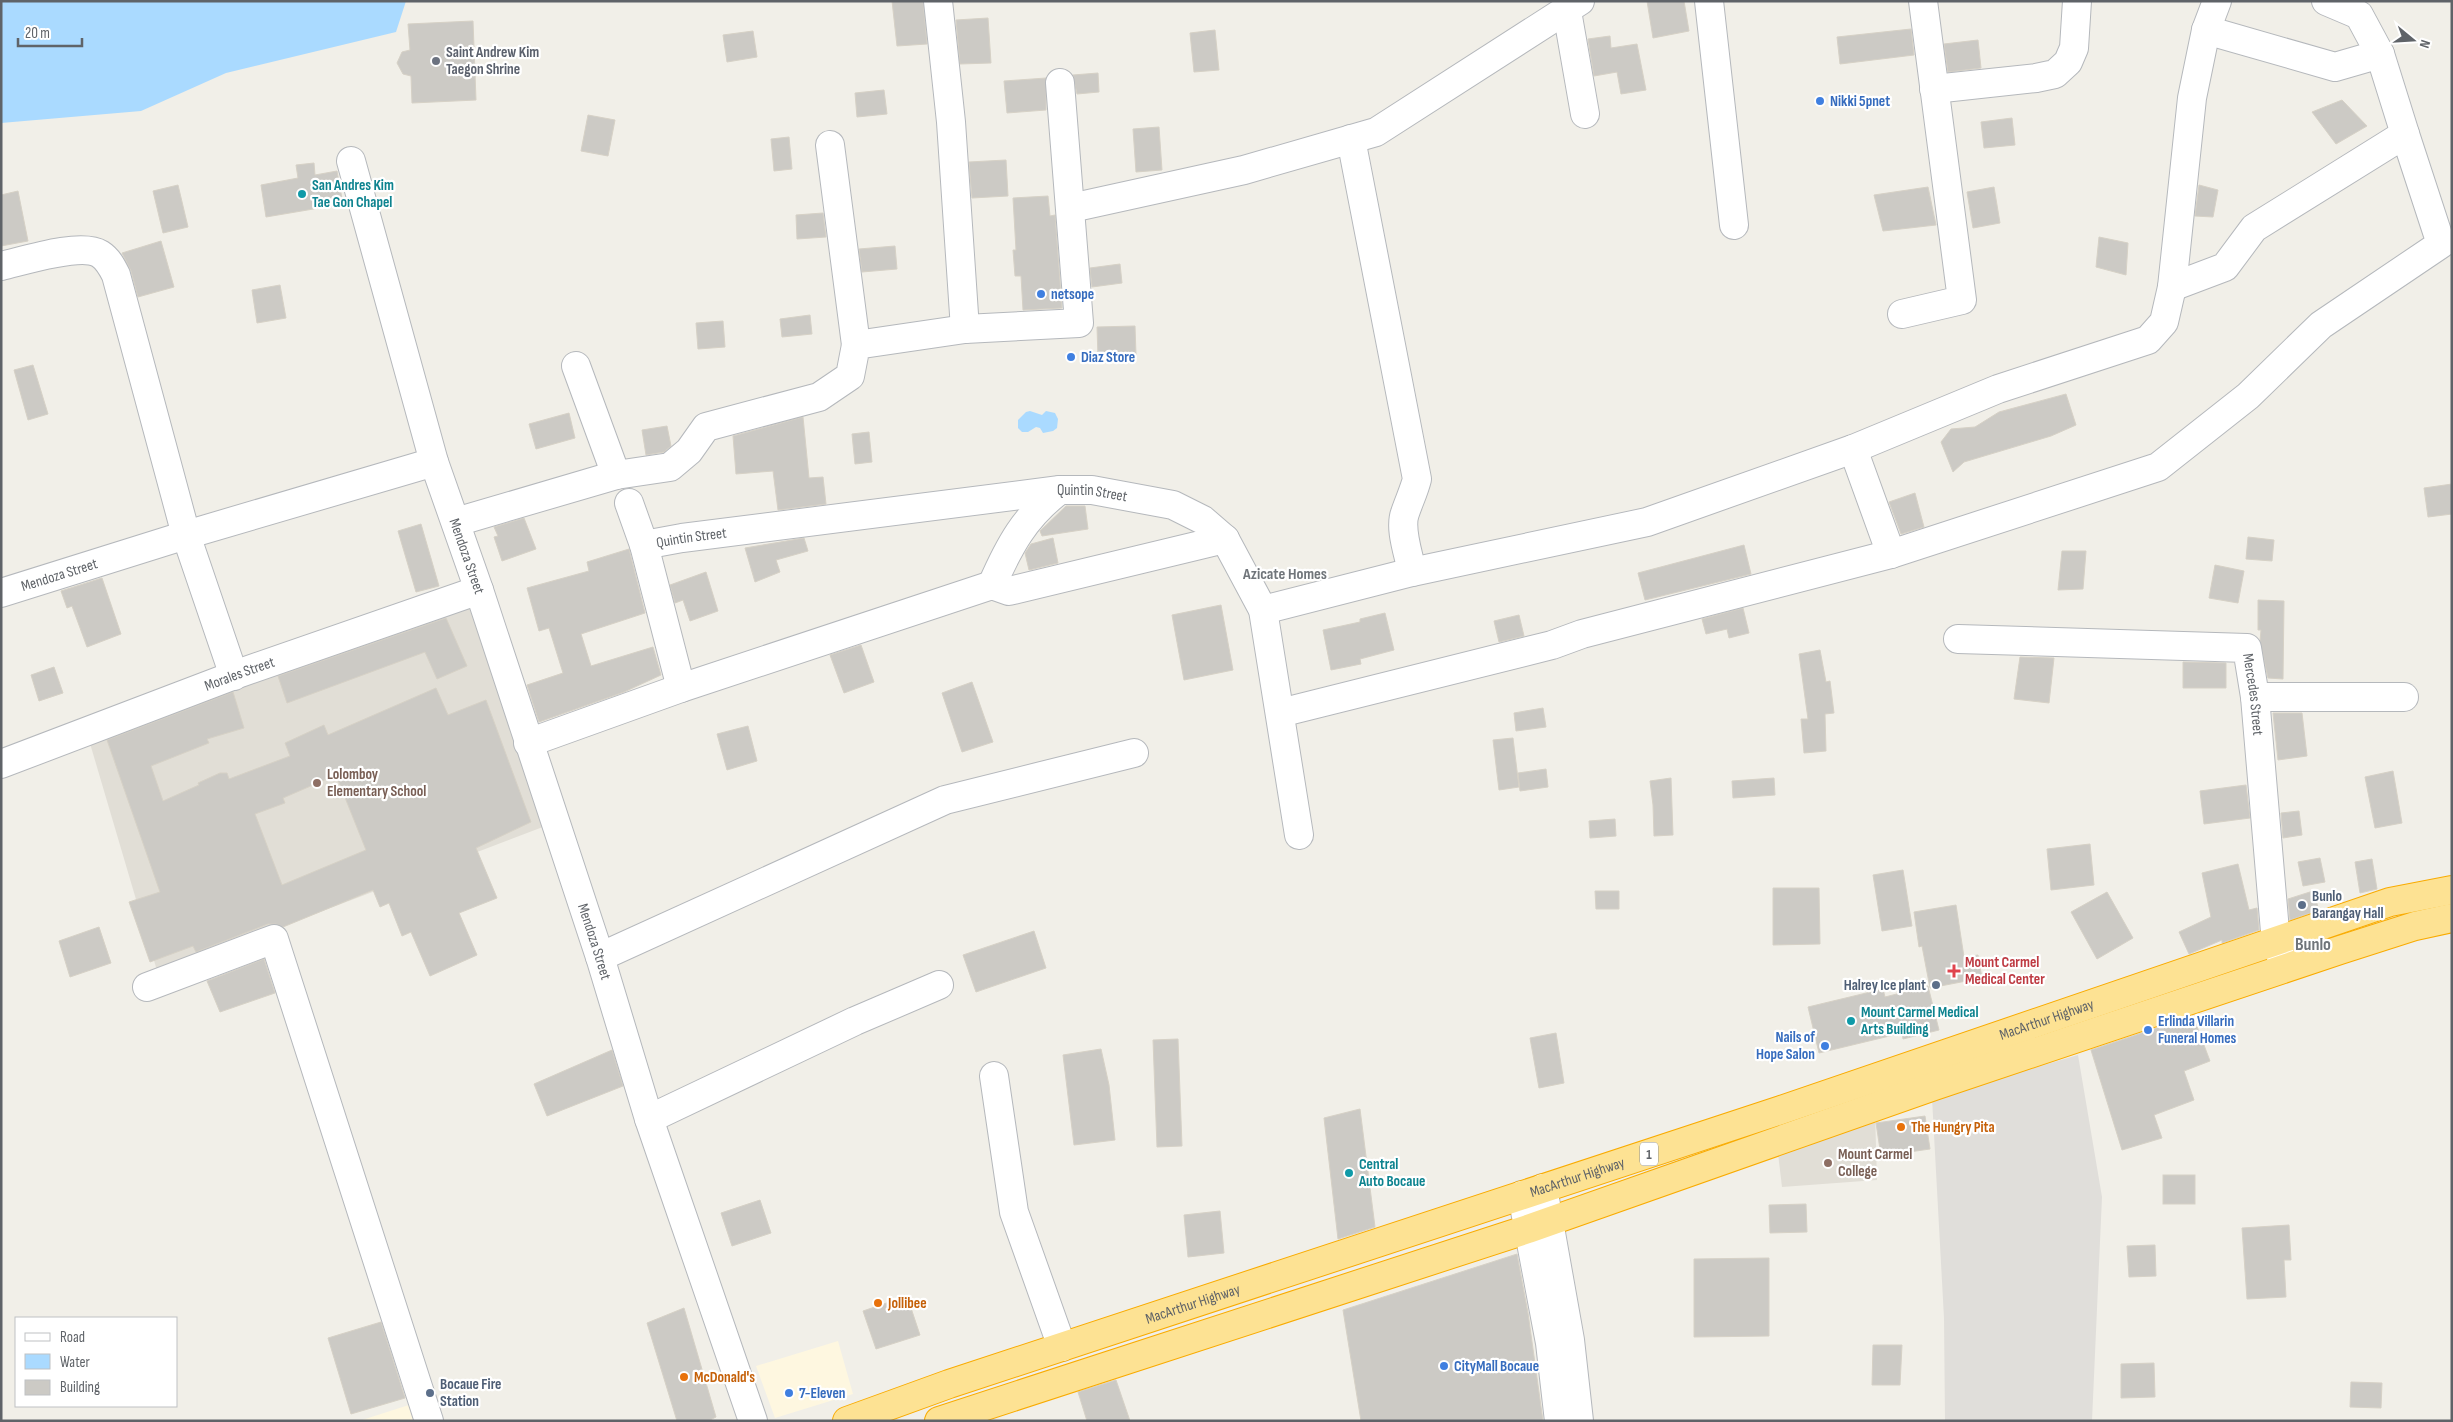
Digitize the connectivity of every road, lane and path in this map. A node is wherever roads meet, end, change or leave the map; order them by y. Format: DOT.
graph roads {
  1 [pos="938,1"];
  2 [pos="1709,1"];
  3 [pos="1923,1"];
  4 [pos="2076,1"];
  5 [pos="2217,1"];
  6 [pos="2326,1"];
  7 [pos="1574,6"];
  8 [pos="2206,30"];
  9 [pos="2380,54"];
  10 [pos="1060,83"];
  11 [pos="1934,90"];
  12 [pos="1585,114"];
  13 [pos="2405,134"];
  14 [pos="1351,139"];
  15 [pos="830,145"];
  16 [pos="351,162"];
  17 [pos="1071,208"];
  18 [pos="1734,225"];
  19 [pos="1,266"];
  20 [pos="2172,287"];
  21 [pos="1902,314"];
  22 [pos="965,329"];
  23 [pos="856,345"];
  24 [pos="576,366"];
  25 [pos="1853,449"];
  26 [pos="434,462"];
  27 [pos="616,475"];
  28 [pos="1060,490"];
  29 [pos="629,503"];
  30 [pos="456,522"];
  31 [pos="186,535"];
  32 [pos="1225,539"];
  33 [pos="644,546"];
  34 [pos="1891,554"];
  35 [pos="1412,572"];
  36 [pos="992,585"];
  37 [pos="479,590"];
  38 [pos="1,593"];
  39 [pos="1263,610"];
  40 [pos="1958,639"];
  41 [pos="234,676"];
  42 [pos="681,688"];
  43 [pos="2256,697"];
  44 [pos="2404,697"];
  45 [pos="1280,713"];
  46 [pos="528,743"];
  47 [pos="1134,753"];
  48 [pos="1,764"];
  49 [pos="1299,835"];
  50 [pos="2452,890"];
  51 [pos="2452,918"];
  52 [pos="2276,943"];
  53 [pos="600,957"];
  54 [pos="2285,969"];
  55 [pos="939,985"];
  56 [pos="147,987"];
  57 [pos="994,1076"];
  58 [pos="649,1119"];
  59 [pos="1533,1192"];
  60 [pos="1538,1225"];
  61 [pos="1062,1347"];
  62 [pos="429,1421"];
  63 [pos="753,1421"];
  64 [pos="847,1421"];
  65 [pos="939,1421"];
  66 [pos="1559,1421"];
  67 [pos="1579,1421"];
  1 -- 22 [label="street"];
  2 -- 18 [label="street"];
  3 -- 11 [label="street"];
  4 -- 11 [label="street"];
  5 -- 8 [label="street"];
  6 -- 9 [label="street"];
  7 -- 12 [label="street"];
  7 -- 14 [label="street"];
  8 -- 9 [label="street"];
  8 -- 20 [label="street"];
  9 -- 13 [label="street"];
  10 -- 17 [label="street"];
  11 -- 21 [label="street"];
  13 -- 20 [label="street"];
  13 -- 34 [label="street"];
  14 -- 17 [label="street"];
  14 -- 35 [label="street"];
  15 -- 23 [label="street"];
  16 -- 26 [label="street, Mendoza Street"];
  17 -- 22 [label="street"];
  19 -- 31 [label="street"];
  20 -- 25 [label="street"];
  22 -- 23 [label="street"];
  23 -- 27 [label="street"];
  24 -- 27 [label="street"];
  25 -- 34 [label="street"];
  25 -- 35 [label="street"];
  26 -- 30 [label="street, Mendoza Street"];
  26 -- 31 [label="street, Mendoza Street"];
  27 -- 30 [label="street"];
  28 -- 32 [label="street, Quintin Street"];
  28 -- 33 [label="street, Quintin Street"];
  28 -- 36 [label="street"];
  29 -- 33 [label="street"];
  30 -- 37 [label="street, Mendoza Street"];
  31 -- 38 [label="street, Mendoza Street"];
  31 -- 41 [label="street"];
  32 -- 36 [label="street"];
  32 -- 39 [label="street, Quintin Street"];
  33 -- 42 [label="street"];
  34 -- 45 [label="street"];
  35 -- 39 [label="street"];
  36 -- 42 [label="street"];
  37 -- 41 [label="street, Morales Street"];
  37 -- 46 [label="street, Mendoza Street"];
  39 -- 45 [label="street, Quintin Street"];
  40 -- 43 [label="street, Mercedes Street"];
  41 -- 48 [label="street, Morales Street"];
  42 -- 46 [label="street"];
  43 -- 44 [label="street"];
  43 -- 52 [label="street, Mercedes Street"];
  45 -- 49 [label="street, Quintin Street"];
  46 -- 53 [label="street, Mendoza Street"];
  47 -- 53 [label="street"];
  50 -- 52 [label="highway, MacArthur Highway / 1"];
  51 -- 54 [label="highway, MacArthur Highway / 1"];
  52 -- 54 [label="street, Mercedes Street"];
  52 -- 59 [label="highway, MacArthur Highway / 1"];
  53 -- 58 [label="street, Mendoza Street"];
  54 -- 60 [label="highway, MacArthur Highway / 1"];
  55 -- 58 [label="street"];
  56 -- 62 [label="street"];
  57 -- 61 [label="street"];
  58 -- 63 [label="street, Mendoza Street"];
  59 -- 60 [label="street"];
  59 -- 61 [label="highway, MacArthur Highway / 1"];
  60 -- 65 [label="highway, MacArthur Highway / 1"];
  60 -- 66 [label="street"];
  60 -- 67 [label="street"];
  61 -- 64 [label="highway, MacArthur Highway / 1"];
}
